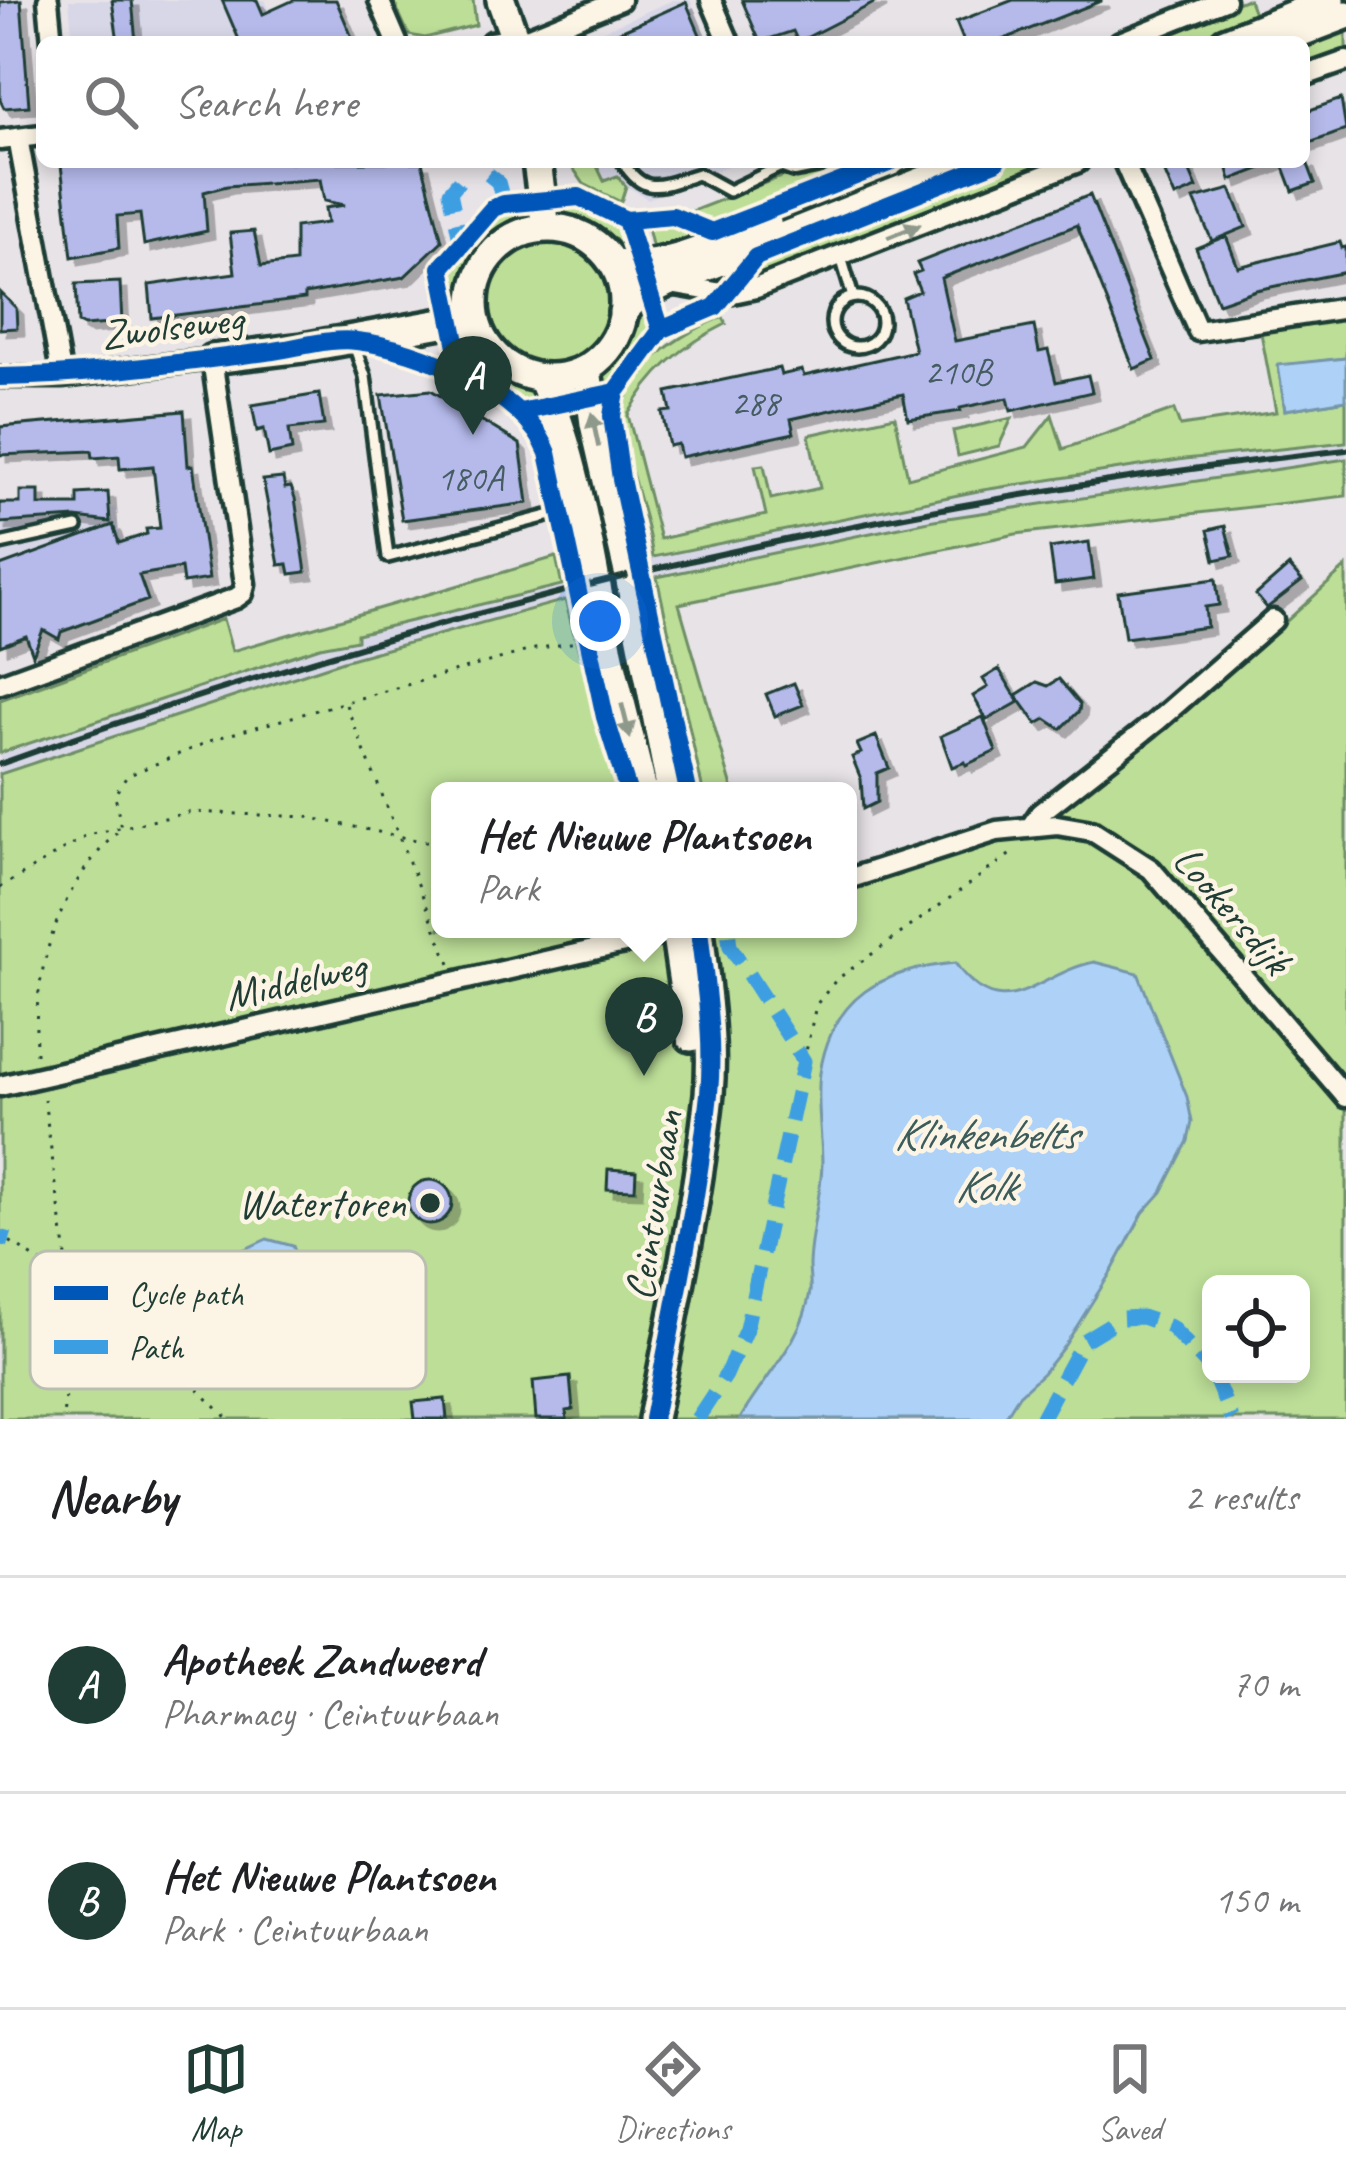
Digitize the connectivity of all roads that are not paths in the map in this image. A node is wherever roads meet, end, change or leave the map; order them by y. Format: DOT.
graph roads {
  1 [pos="48,0"];
  2 [pos="380,0"];
  3 [pos="501,0"];
  4 [pos="620,0"];
  5 [pos="711,0"];
  6 [pos="1330,0"];
  7 [pos="1219,1"];
  8 [pos="1346,15"];
  9 [pos="567,33"];
  10 [pos="51,36"];
  11 [pos="395,36"];
  12 [pos="506,36"];
  13 [pos="726,36"];
  14 [pos="1134,36"];
  15 [pos="1240,36"];
  16 [pos="1291,36"];
  17 [pos="1346,61"];
  18 [pos="1310,74"];
  19 [pos="9,139"];
  20 [pos="538,168"];
  21 [pos="627,168"];
  22 [pos="774,168"];
  23 [pos="905,168"];
  24 [pos="956,168"];
  25 [pos="1063,168"];
  26 [pos="1127,168"];
  27 [pos="546,228"];
  28 [pos="841,256"];
  29 [pos="613,263"];
  30 [pos="666,283"];
  31 [pos="853,297"];
  32 [pos="1346,308"];
  33 [pos="623,312"];
  34 [pos="475,317"];
  35 [pos="352,339"];
  36 [pos="212,358"];
  37 [pos="587,368"];
  38 [pos="62,376"];
  39 [pos="0,377"];
  40 [pos="542,378"];
  41 [pos="580,508"];
  42 [pos="77,527"];
  43 [pos="0,544"];
  44 [pos="1273,620"];
  45 [pos="0,684"];
  46 [pos="642,782"];
  47 [pos="669,782"];
  48 [pos="1031,826"];
  49 [pos="857,876"];
  50 [pos="649,938"];
  51 [pos="686,938"];
  52 [pos="0,1085"];
  53 [pos="1346,1097"];
  54 [pos="652,1419"];
  1 -- 10 [label="street"];
  2 -- 11 [label="street"];
  3 -- 12 [label="street"];
  4 -- 9 [label="street"];
  5 -- 13 [label="street"];
  6 -- 15 [label="street"];
  7 -- 14 [label="street"];
  8 -- 16 [label="street"];
  17 -- 18 [label="street"];
  19 -- 38 [label="street"];
  20 -- 27 [label="street"];
  21 -- 22 [label="lane"];
  23 -- 29 [label="street"];
  24 -- 30 [label="street"];
  28 -- 25 [label="street, one-way"];
  26 -- 32 [label="street"];
  27 -- 29 [label="street"];
  27 -- 34 [label="street"];
  28 -- 30 [label="street"];
  28 -- 31 [label="lane"];
  29 -- 33 [label="street"];
  30 -- 33 [label="street"];
  31 -- 31 [label="lane"];
  33 -- 37 [label="street"];
  34 -- 35 [label="street, Zwolseweg"];
  34 -- 40 [label="street"];
  35 -- 36 [label="street, Zwolseweg"];
  35 -- 41 [label="lane"];
  36 -- 38 [label="street, Zwolseweg"];
  36 -- 45 [label="street"];
  37 -- 40 [label="street"];
  47 -- 37 [label="street, one-way"];
  38 -- 39 [label="street, Zwolseweg"];
  40 -- 41 [label="street"];
  41 -- 46 [label="street, one-way"];
  42 -- 43 [label="lane"];
  44 -- 48 [label="street, Lookersdijk"];
  48 -- 49 [label="street, Lookersdijk"];
  48 -- 53 [label="street, Lookersdijk"];
  50 -- 52 [label="street, Middelweg"];
  51 -- 54 [label="street, Ceintuurbaan"];
}
